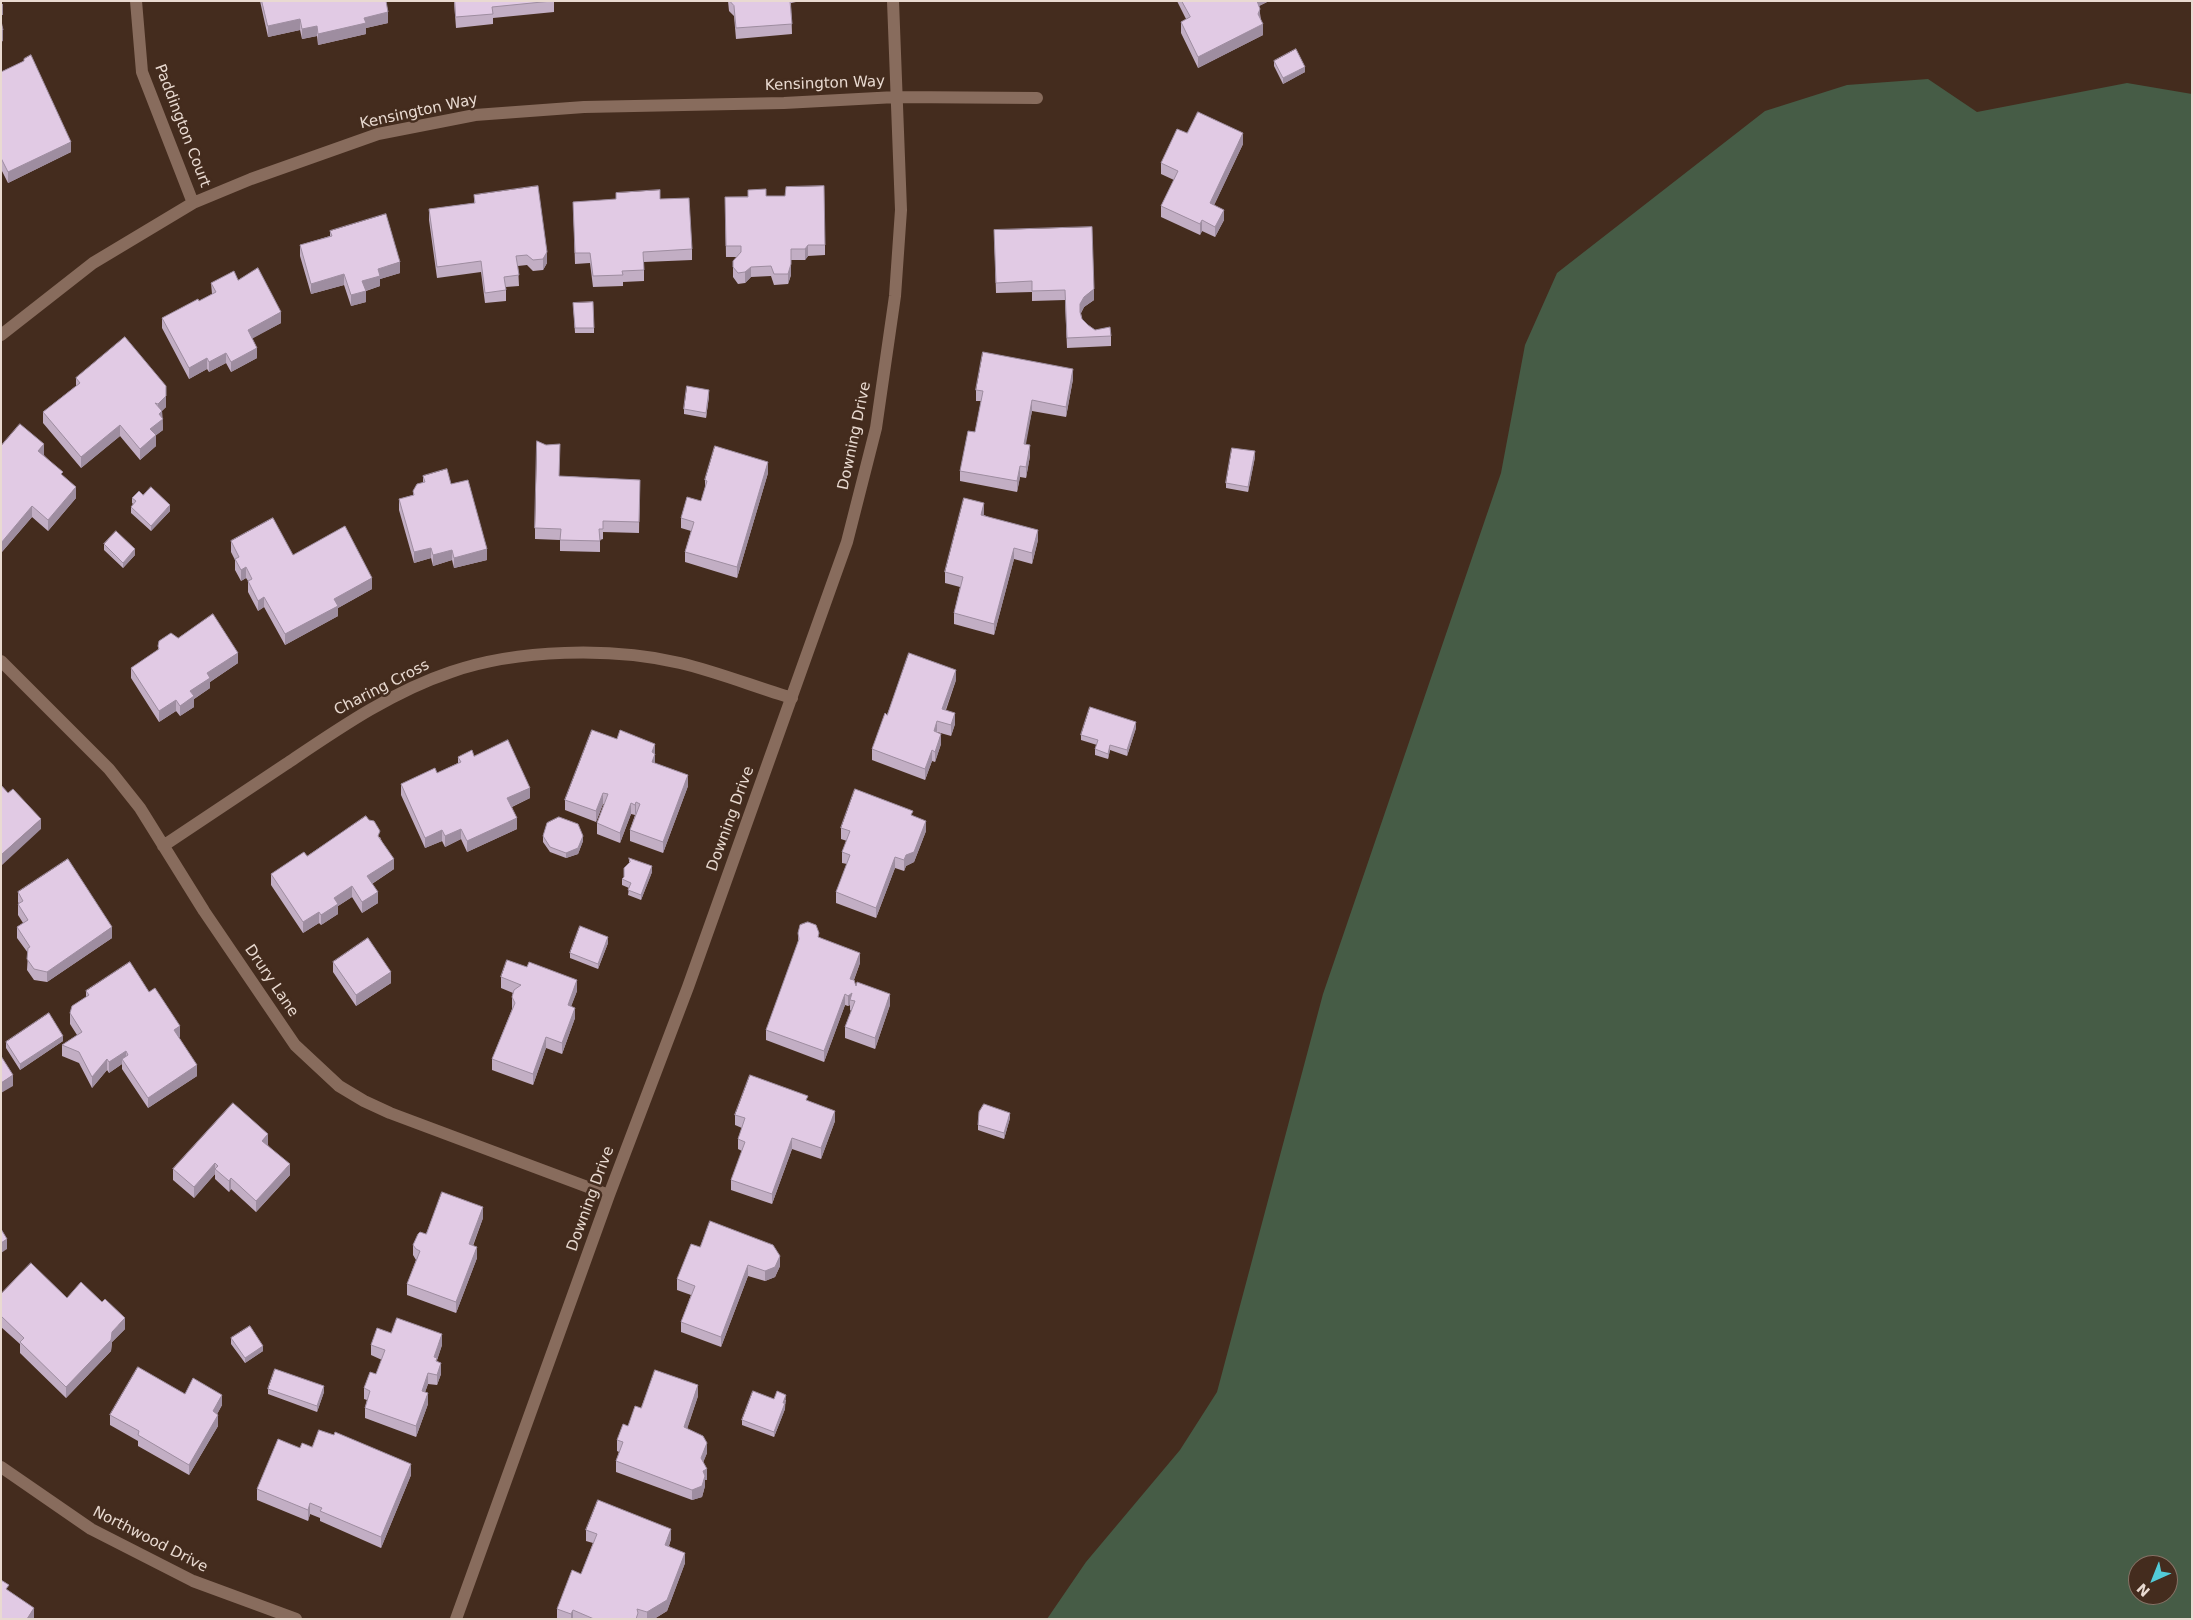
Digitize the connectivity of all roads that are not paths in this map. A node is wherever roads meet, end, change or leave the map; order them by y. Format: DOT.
graph roads {
  1 [pos="136,1"];
  2 [pos="892,1"];
  3 [pos="896,97"];
  4 [pos="1037,98"];
  5 [pos="193,203"];
  6 [pos="1,335"];
  7 [pos="1,661"];
  8 [pos="792,698"];
  9 [pos="164,846"];
  10 [pos="609,1195"];
  11 [pos="1,1467"];
  12 [pos="296,1619"];
  13 [pos="456,1619"];
  1 -- 5 [label="street, Paddington Court"];
  2 -- 3 [label="street, Downing Drive"];
  3 -- 4 [label="street, Kensington Way"];
  3 -- 5 [label="street, Kensington Way"];
  3 -- 8 [label="street, Downing Drive"];
  5 -- 6 [label="street, Kensington Way"];
  7 -- 9 [label="street, Drury Lane"];
  8 -- 9 [label="street, Charing Cross"];
  8 -- 10 [label="street, Downing Drive"];
  9 -- 10 [label="street, Drury Lane"];
  10 -- 13 [label="street, Downing Drive"];
  11 -- 12 [label="street, Northwood Drive"];
}
